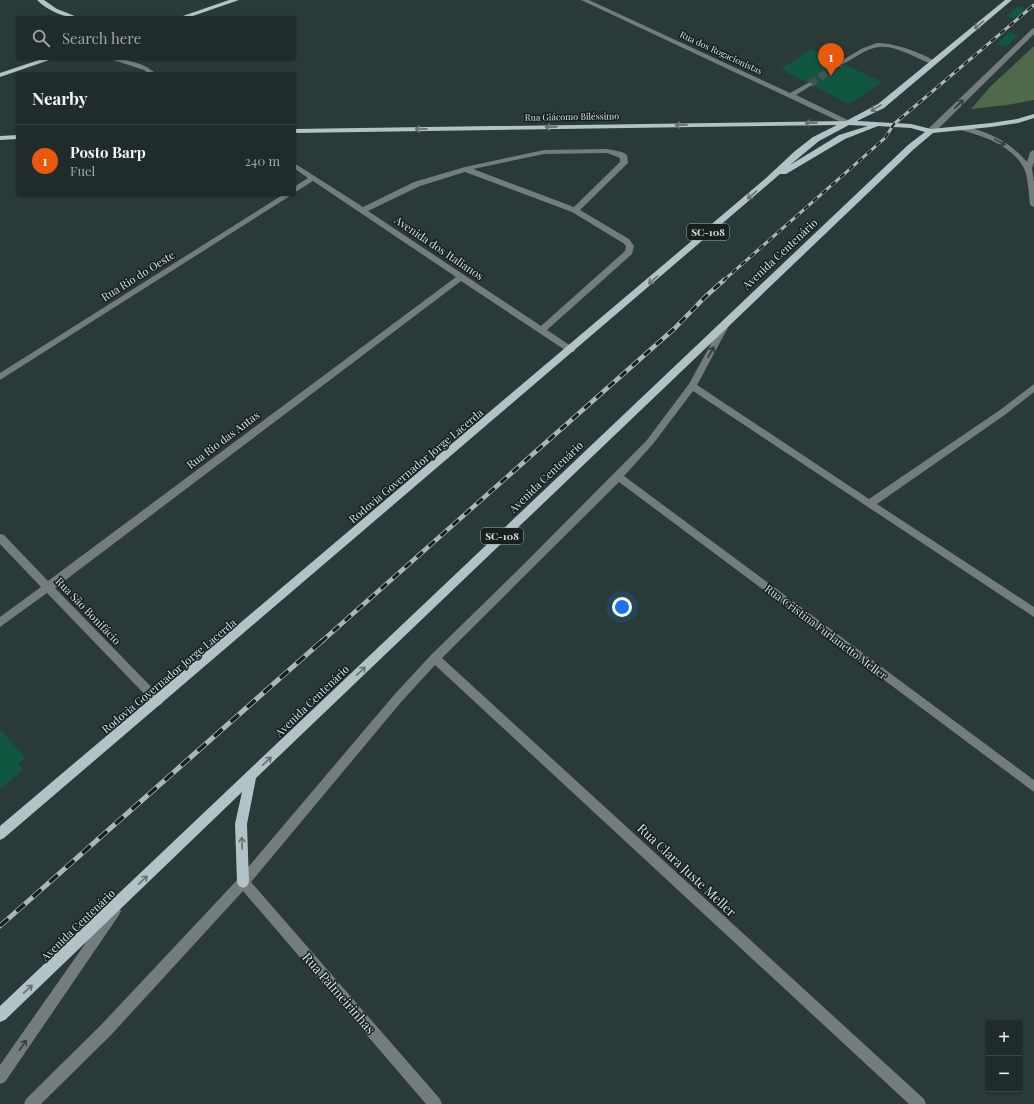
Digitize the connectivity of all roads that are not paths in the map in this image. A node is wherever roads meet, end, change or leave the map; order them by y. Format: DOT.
graph roads {
  1 [pos="40,0"];
  2 [pos="236,0"];
  3 [pos="584,0"];
  4 [pos="1009,0"];
  5 [pos="55,10"];
  6 [pos="60,16"];
  7 [pos="72,16"];
  8 [pos="186,16"];
  9 [pos="1034,30"];
  10 [pos="46,60"];
  11 [pos="117,60"];
  12 [pos="139,60"];
  13 [pos="841,63"];
  14 [pos="934,63"];
  15 [pos="146,69"];
  16 [pos="150,72"];
  17 [pos="0,75"];
  18 [pos="810,84"];
  19 [pos="791,96"];
  20 [pos="1034,116"];
  21 [pos="850,123"];
  22 [pos="883,124"];
  23 [pos="964,128"];
  24 [pos="296,131"];
  25 [pos="930,131"];
  26 [pos="16,137"];
  27 [pos="0,138"];
  28 [pos="1034,152"];
  29 [pos="296,166"];
  30 [pos="1028,168"];
  31 [pos="465,169"];
  32 [pos="314,178"];
  33 [pos="769,180"];
  34 [pos="296,190"];
  35 [pos="286,196"];
  36 [pos="1034,205"];
  37 [pos="575,210"];
  38 [pos="362,211"];
  39 [pos="461,277"];
  40 [pos="729,319"];
  41 [pos="541,330"];
  42 [pos="571,350"];
  43 [pos="0,377"];
  44 [pos="692,386"];
  45 [pos="1034,387"];
  46 [pos="618,476"];
  47 [pos="870,503"];
  48 [pos="0,538"];
  49 [pos="47,587"];
  50 [pos="1034,613"];
  51 [pos="0,623"];
  52 [pos="435,658"];
  53 [pos="158,701"];
  54 [pos="251,776"];
  55 [pos="1034,787"];
  56 [pos="0,834"];
  57 [pos="243,882"];
  58 [pos="123,899"];
  59 [pos="0,1015"];
  60 [pos="0,1077"];
  61 [pos="31,1104"];
  62 [pos="435,1104"];
  63 [pos="919,1104"];
  1 -- 5 [label="main road"];
  2 -- 8 [label="main road"];
  3 -- 19 [label="street, Rua dos Rogacionistas"];
  4 -- 14 [label="main road, one-way"];
  5 -- 6 [label="main road"];
  5 -- 7 [label="main road"];
  25 -- 9 [label="street, one-way"];
  10 -- 17 [label="main road"];
  11 -- 15 [label="street"];
  12 -- 15 [label="street"];
  13 -- 14 [label="street"];
  14 -- 21 [label="main road, one-way"];
  15 -- 16 [label="street"];
  18 -- 19 [label="street"];
  19 -- 21 [label="street, Rua dos Rogacionistas"];
  20 -- 23 [label="main road"];
  21 -- 22 [label="main road, Rua Giácomo Biléssimo"];
  21 -- 24 [label="main road, Rua Giácomo Biléssimo, one-way"];
  21 -- 33 [label="main road, Rodovia Governador Jorge Lacerda / SC-108"];
  22 -- 25 [label="main road, Rua Giácomo Biléssimo"];
  22 -- 33 [label="main road"];
  23 -- 25 [label="main road"];
  23 -- 30 [label="street, one-way"];
  25 -- 40 [label="main road, Avenida Centenário / SC-108"];
  26 -- 27 [label="main road"];
  28 -- 30 [label="street"];
  29 -- 32 [label="street, Avenida dos Italianos"];
  30 -- 36 [label="street"];
  31 -- 37 [label="street"];
  31 -- 37 [label="street"];
  31 -- 38 [label="street"];
  32 -- 34 [label="street"];
  32 -- 38 [label="street, Avenida dos Italianos"];
  33 -- 42 [label="main road, Rodovia Governador Jorge Lacerda / SC-108, one-way"];
  35 -- 43 [label="street, Rua Rio do Oeste"];
  37 -- 41 [label="street"];
  38 -- 39 [label="street, Avenida dos Italianos"];
  39 -- 41 [label="street, Avenida dos Italianos"];
  39 -- 49 [label="street, Rua Rio das Antas"];
  44 -- 40 [label="street, one-way"];
  54 -- 40 [label="main road, Avenida Centenário / SC-108, one-way"];
  41 -- 42 [label="street, Avenida dos Italianos"];
  42 -- 53 [label="main road, Rodovia Governador Jorge Lacerda / SC-108"];
  44 -- 46 [label="street"];
  44 -- 47 [label="street"];
  45 -- 47 [label="street"];
  46 -- 52 [label="street"];
  46 -- 55 [label="street, Rua Cristina Furlanetto Meller"];
  47 -- 50 [label="street"];
  48 -- 49 [label="street, Rua São Bonifácio"];
  49 -- 51 [label="street, Rua Rio das Antas"];
  49 -- 53 [label="street, Rua São Bonifácio"];
  52 -- 57 [label="street"];
  52 -- 63 [label="street, Rua Clara Juste Meller"];
  53 -- 56 [label="main road, Rodovia Governador Jorge Lacerda / SC-108"];
  57 -- 54 [label="main road, one-way"];
  58 -- 54 [label="main road, Avenida Centenário / SC-108, one-way"];
  57 -- 61 [label="street"];
  57 -- 62 [label="street, Rua Palmeirinhas"];
  59 -- 58 [label="main road, Avenida Centenário / SC-108, one-way"];
  60 -- 58 [label="street, one-way"];
}
